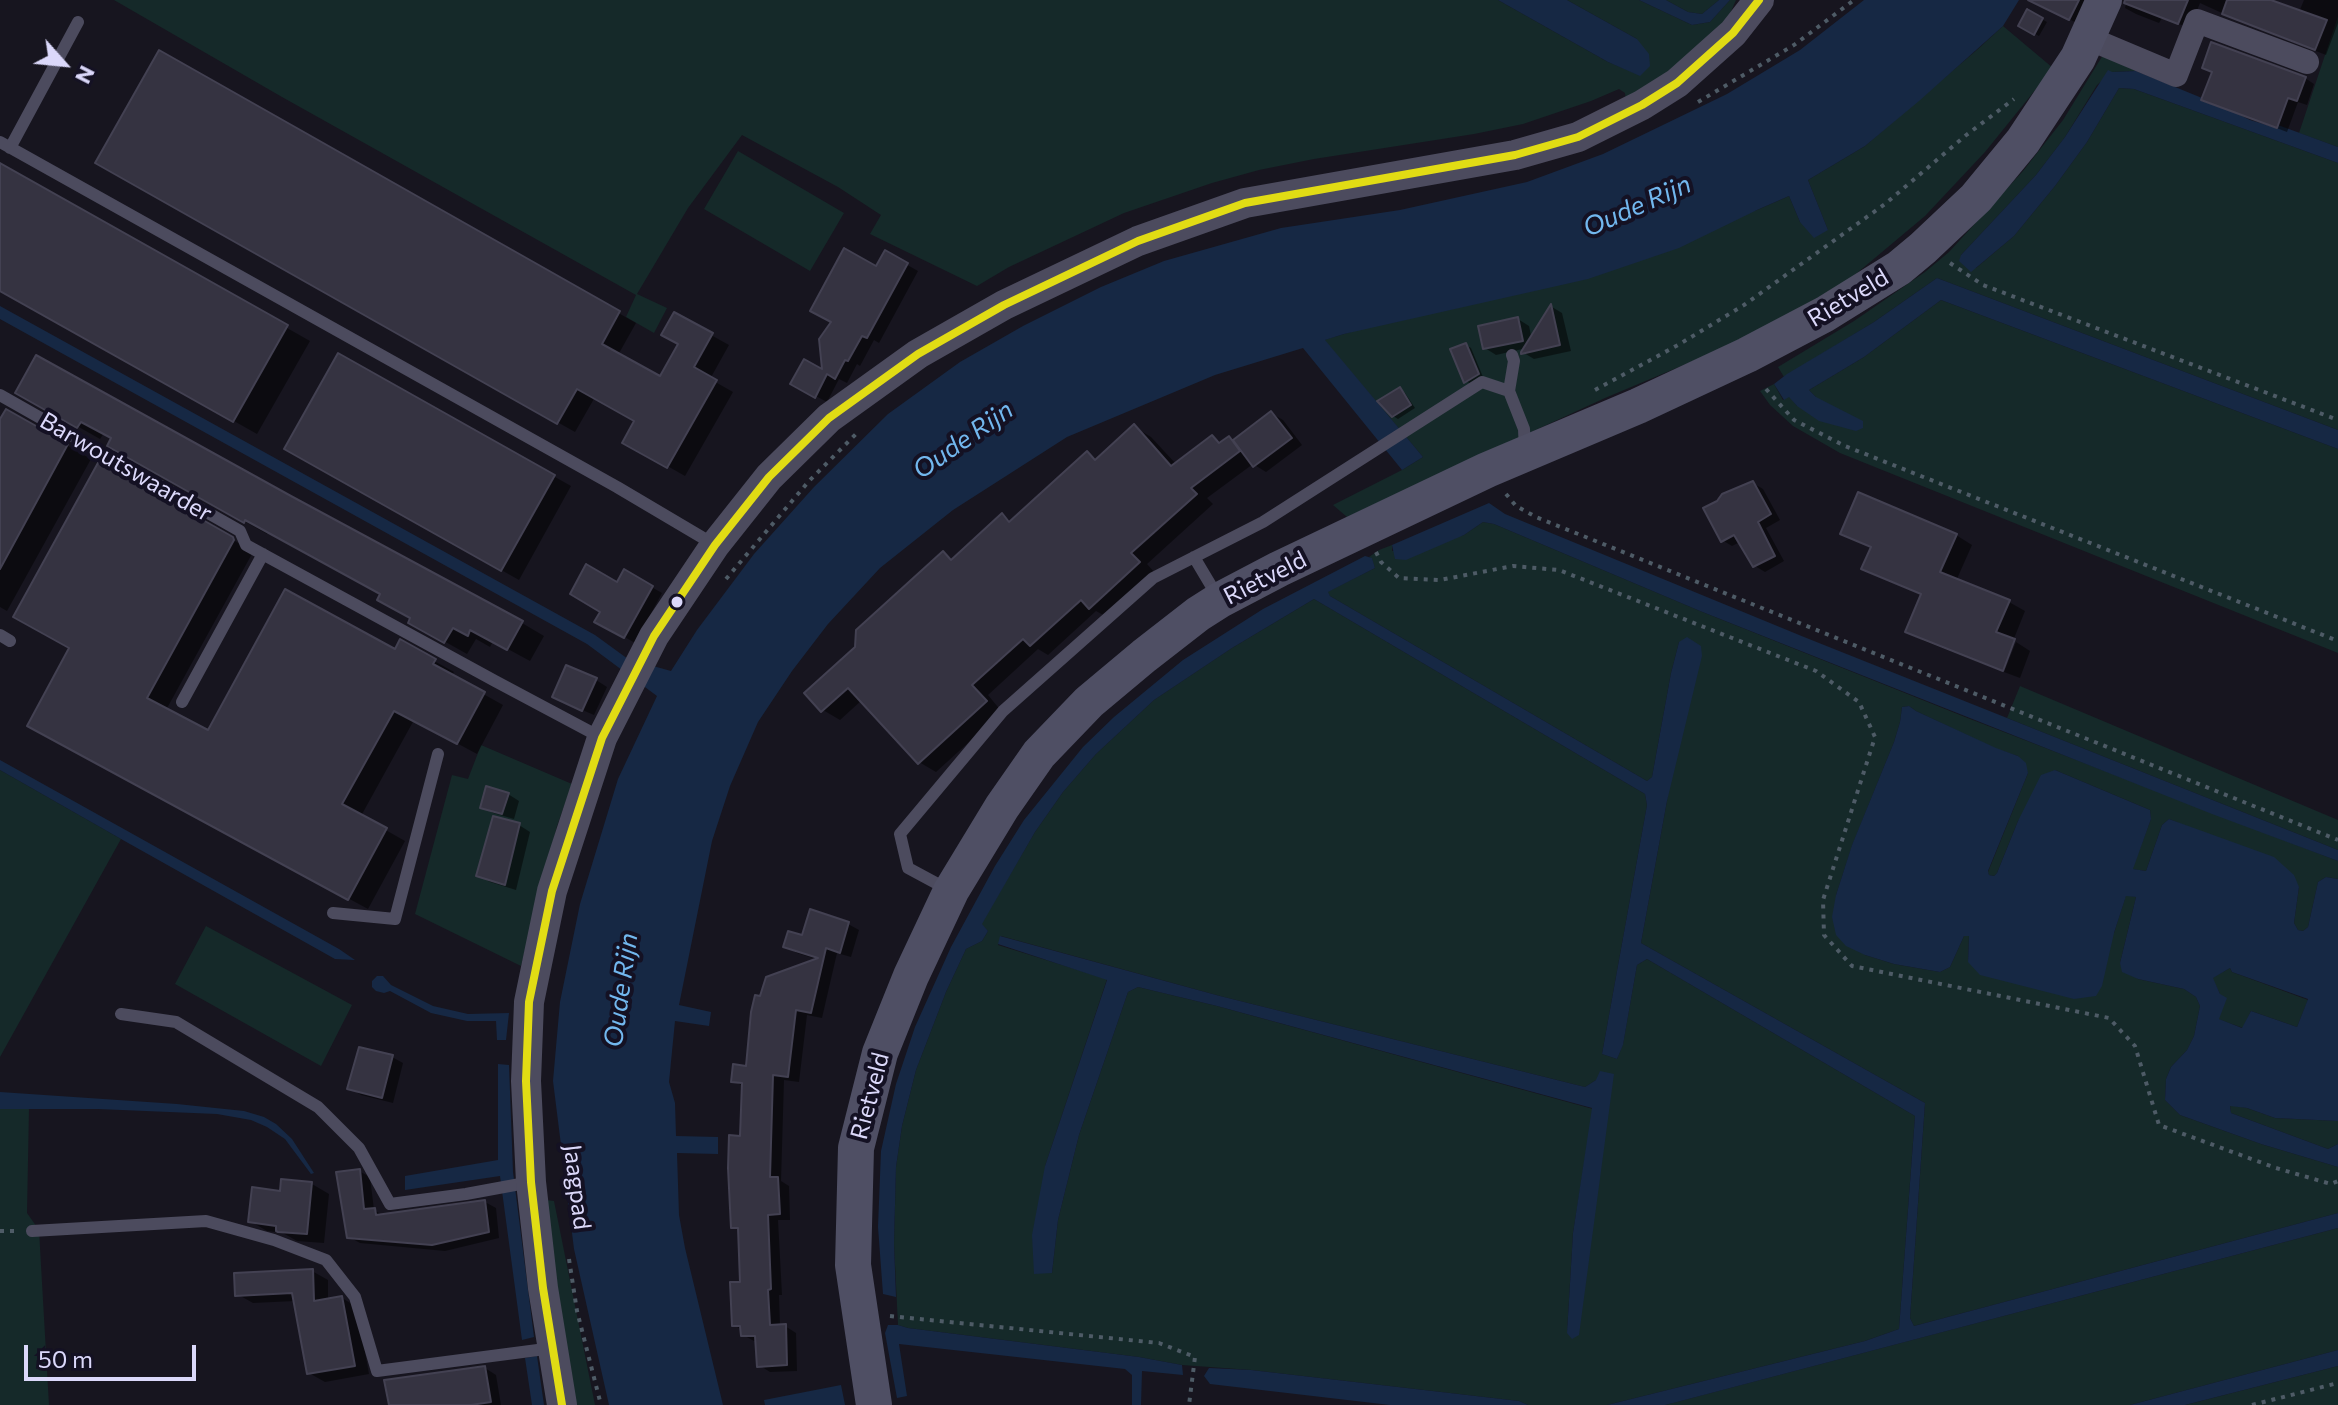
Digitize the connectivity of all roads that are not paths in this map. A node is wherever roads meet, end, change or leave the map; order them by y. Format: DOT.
graph roads {
  1 [pos="1759,0"];
  2 [pos="2104,0"];
  3 [pos="78,22"];
  4 [pos="2083,48"];
  5 [pos="2307,62"];
  6 [pos="5,145"];
  7 [pos="1512,355"];
  8 [pos="1509,391"];
  9 [pos="0,395"];
  10 [pos="1526,454"];
  11 [pos="715,545"];
  12 [pos="263,554"];
  13 [pos="1194,557"];
  14 [pos="1220,600"];
  15 [pos="182,702"];
  16 [pos="602,738"];
  17 [pos="438,754"];
  18 [pos="951,891"];
  19 [pos="333,913"];
  20 [pos="121,1014"];
  21 [pos="525,1183"];
  22 [pos="32,1231"];
  23 [pos="553,1348"];
  24 [pos="562,1405"];
  25 [pos="874,1405"];
  1 -- 11 [label="street"];
  2 -- 4 [label="main road, Rietveld"];
  3 -- 6 [label="lane"];
  4 -- 5 [label="street"];
  4 -- 10 [label="main road, Rietveld"];
  6 -- 11 [label="lane"];
  7 -- 8 [label="lane"];
  8 -- 10 [label="lane"];
  8 -- 13 [label="lane"];
  9 -- 12 [label="lane, Barwoutswaarder"];
  10 -- 14 [label="main road, Rietveld"];
  11 -- 16 [label="street"];
  12 -- 15 [label="lane"];
  12 -- 16 [label="lane, Barwoutswaarder"];
  13 -- 14 [label="lane"];
  13 -- 18 [label="lane"];
  14 -- 18 [label="main road, Rietveld"];
  16 -- 21 [label="street"];
  17 -- 19 [label="lane"];
  18 -- 25 [label="main road, Rietveld"];
  20 -- 21 [label="lane"];
  21 -- 23 [label="street"];
  22 -- 23 [label="lane"];
  23 -- 24 [label="street"];
}
